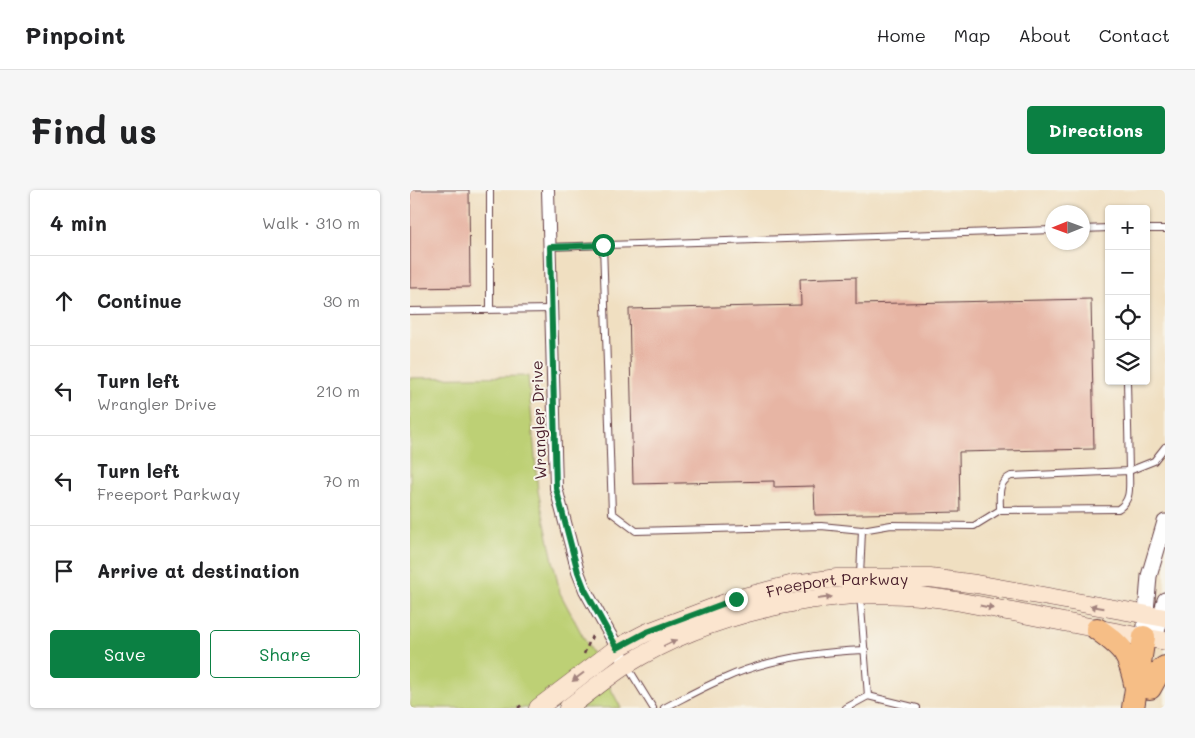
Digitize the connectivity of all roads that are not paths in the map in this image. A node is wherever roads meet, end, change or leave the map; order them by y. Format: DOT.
graph roads {
  1 [pos="490,190"];
  2 [pos="548,190"];
  3 [pos="1105,228"];
  4 [pos="1090,229"];
  5 [pos="1150,229"];
  6 [pos="1165,229"];
  7 [pos="1045,230"];
  8 [pos="603,245"];
  9 [pos="550,247"];
  10 [pos="551,309"];
  11 [pos="490,310"];
  12 [pos="410,311"];
  13 [pos="1127,385"];
  14 [pos="1165,447"];
  15 [pos="1129,471"];
  16 [pos="1000,510"];
  17 [pos="1165,522"];
  18 [pos="862,530"];
  19 [pos="860,577"];
  20 [pos="860,595"];
  21 [pos="1165,600"];
  22 [pos="1157,617"];
  23 [pos="1097,629"];
  24 [pos="1155,639"];
  25 [pos="617,648"];
  26 [pos="865,650"];
  27 [pos="626,665"];
  28 [pos="1165,667"];
  29 [pos="868,696"];
  30 [pos="1141,698"];
  31 [pos="538,708"];
  32 [pos="568,708"];
  33 [pos="653,708"];
  34 [pos="664,708"];
  35 [pos="846,708"];
  36 [pos="917,708"];
  1 -- 11 [label="lane"];
  2 -- 9 [label="street, Wrangler Drive"];
  3 -- 4 [label="lane"];
  5 -- 6 [label="lane"];
  7 -- 8 [label="lane"];
  8 -- 9 [label="lane"];
  8 -- 18 [label="lane"];
  9 -- 10 [label="street, Wrangler Drive"];
  10 -- 11 [label="lane"];
  10 -- 25 [label="street, Wrangler Drive"];
  11 -- 12 [label="lane"];
  13 -- 15 [label="lane"];
  14 -- 15 [label="lane"];
  15 -- 16 [label="lane"];
  15 -- 16 [label="lane"];
  16 -- 18 [label="lane"];
  17 -- 22 [label="street"];
  18 -- 19 [label="lane"];
  19 -- 20 [label="main road"];
  22 -- 19 [label="main road, Freeport Parkway, one-way"];
  19 -- 25 [label="main road, Freeport Parkway"];
  20 -- 23 [label="main road, Freeport Parkway, one-way"];
  20 -- 26 [label="lane"];
  27 -- 20 [label="main road, Freeport Parkway, one-way"];
  21 -- 22 [label="street"];
  22 -- 24 [label="street"];
  23 -- 24 [label="main road, Freeport Parkway"];
  23 -- 30 [label="highway"];
  24 -- 30 [label="highway"];
  25 -- 27 [label="street, Wrangler Drive"];
  25 -- 31 [label="main road, Freeport Parkway, one-way"];
  26 -- 29 [label="lane"];
  26 -- 34 [label="lane"];
  27 -- 32 [label="main road, Freeport Parkway"];
  27 -- 33 [label="lane"];
  28 -- 30 [label="highway"];
  29 -- 35 [label="lane"];
  29 -- 36 [label="lane"];
}
